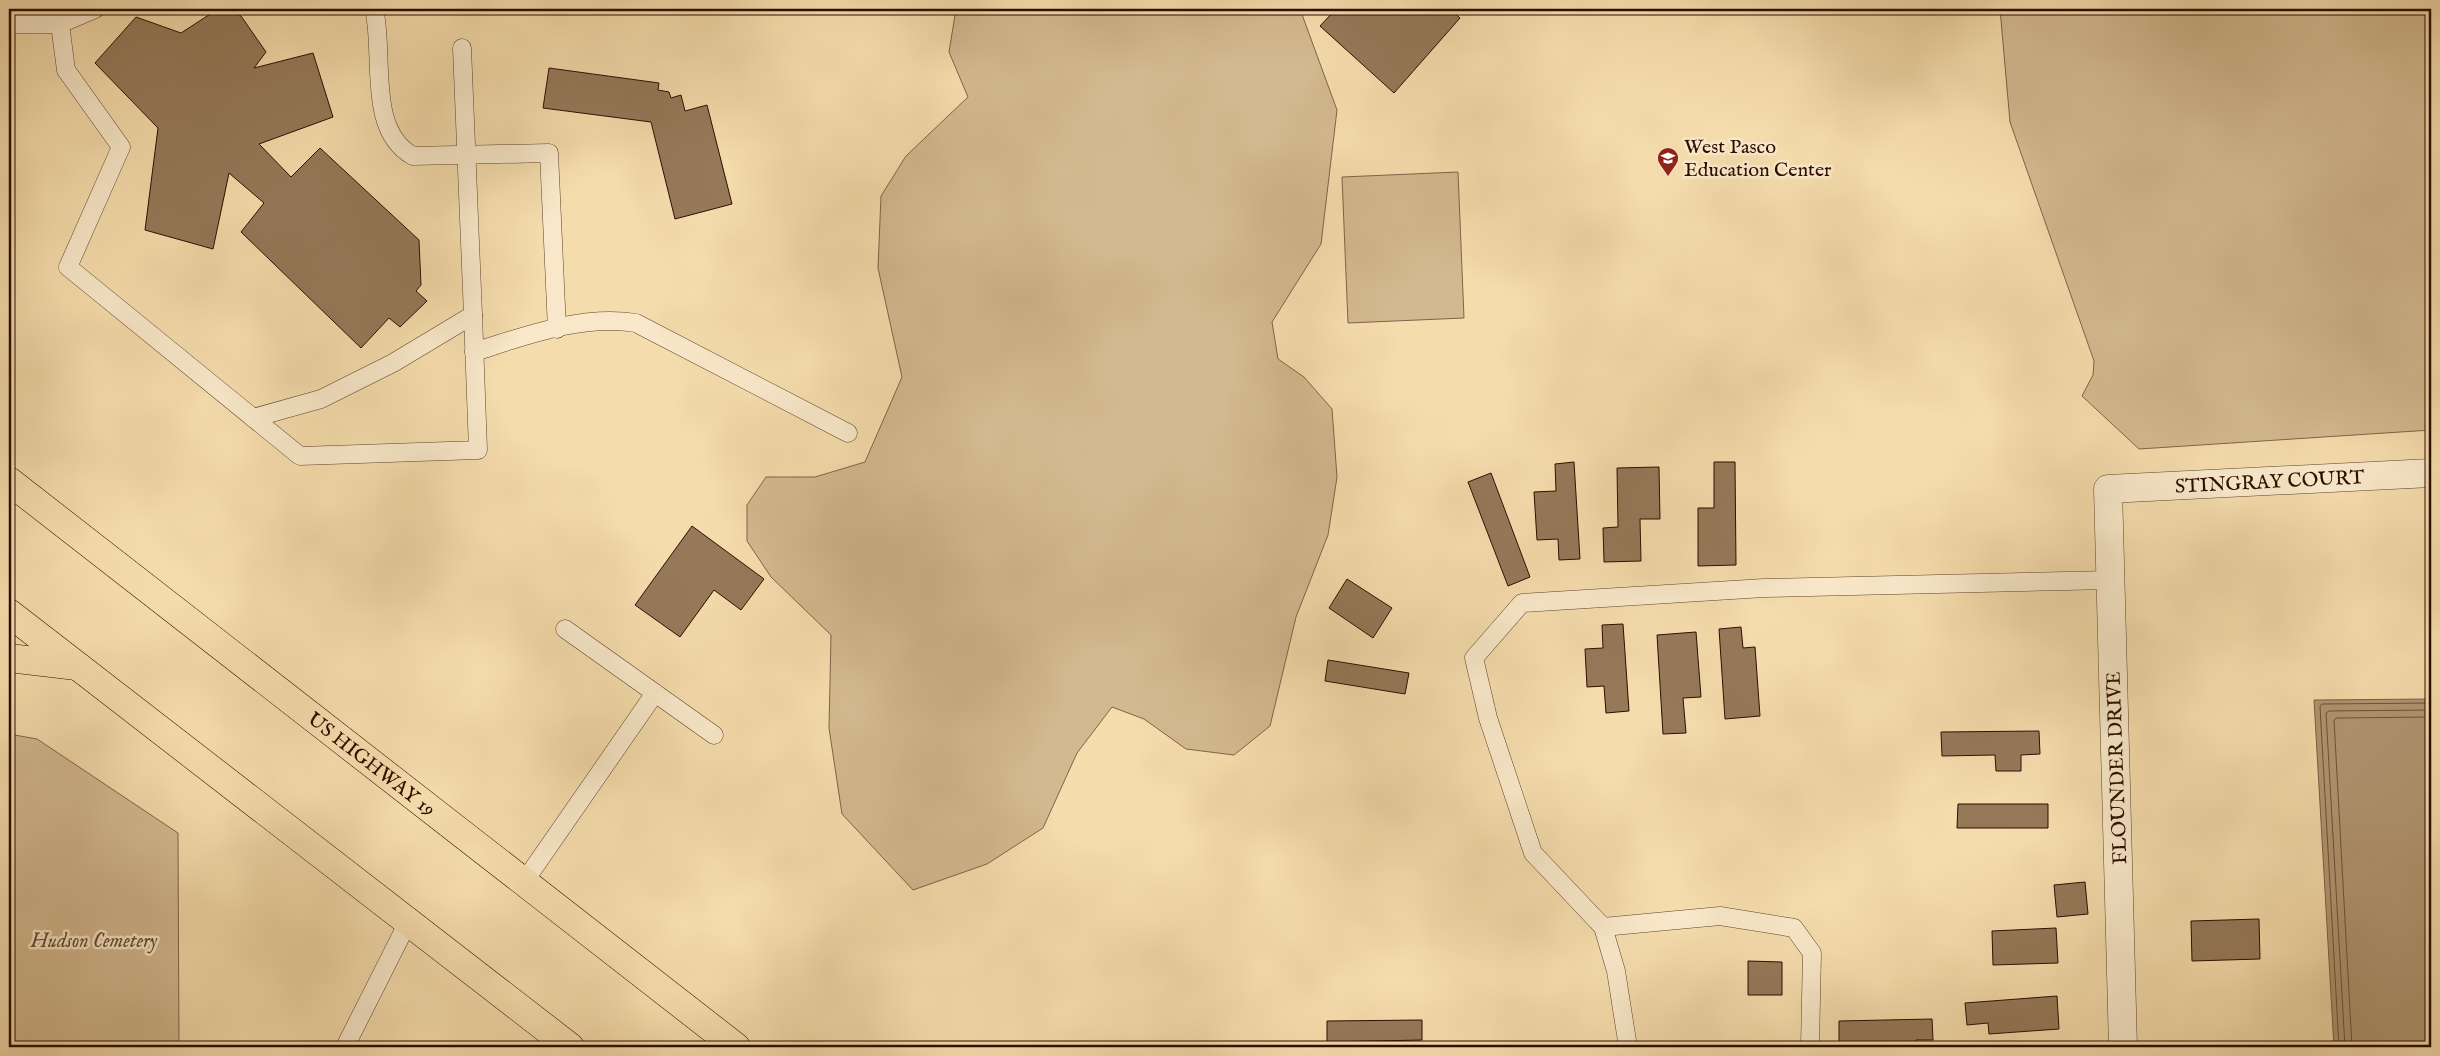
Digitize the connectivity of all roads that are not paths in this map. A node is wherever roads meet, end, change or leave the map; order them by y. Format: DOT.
graph roads {
  1 [pos="95,9"];
  2 [pos="374,9"];
  3 [pos="9,24"];
  4 [pos="60,24"];
  5 [pos="462,48"];
  6 [pos="466,156"];
  7 [pos="473,315"];
  8 [pos="556,329"];
  9 [pos="474,352"];
  10 [pos="253,418"];
  11 [pos="848,433"];
  12 [pos="2431,473"];
  13 [pos="9,481"];
  14 [pos="2108,489"];
  15 [pos="2111,580"];
  16 [pos="9,613"];
  17 [pos="565,629"];
  18 [pos="9,658"];
  19 [pos="77,666"];
  20 [pos="655,692"];
  21 [pos="714,735"];
  22 [pos="524,882"];
  23 [pos="408,922"];
  24 [pos="1603,927"];
  25 [pos="345,1047"];
  26 [pos="570,1047"];
  27 [pos="736,1047"];
  28 [pos="1628,1047"];
  29 [pos="1810,1047"];
  30 [pos="2124,1047"];
  1 -- 4 [label="lane"];
  2 -- 6 [label="lane"];
  3 -- 4 [label="lane"];
  4 -- 10 [label="lane"];
  5 -- 6 [label="lane"];
  6 -- 7 [label="lane"];
  6 -- 8 [label="lane"];
  7 -- 9 [label="lane"];
  7 -- 10 [label="lane"];
  8 -- 9 [label="lane"];
  8 -- 11 [label="lane"];
  9 -- 10 [label="lane"];
  12 -- 14 [label="street, STINGRAY COURT"];
  13 -- 22 [label="highway, US HIGHWAY 19"];
  14 -- 15 [label="street, FLOUNDER DRIVE"];
  15 -- 24 [label="lane"];
  15 -- 30 [label="street, FLOUNDER DRIVE"];
  16 -- 19 [label="highway"];
  17 -- 20 [label="lane"];
  18 -- 19 [label="highway"];
  19 -- 23 [label="highway"];
  20 -- 21 [label="lane"];
  20 -- 22 [label="lane"];
  22 -- 27 [label="highway, US HIGHWAY 19"];
  23 -- 25 [label="lane"];
  23 -- 26 [label="highway"];
  24 -- 28 [label="lane"];
  24 -- 29 [label="lane"];
}
